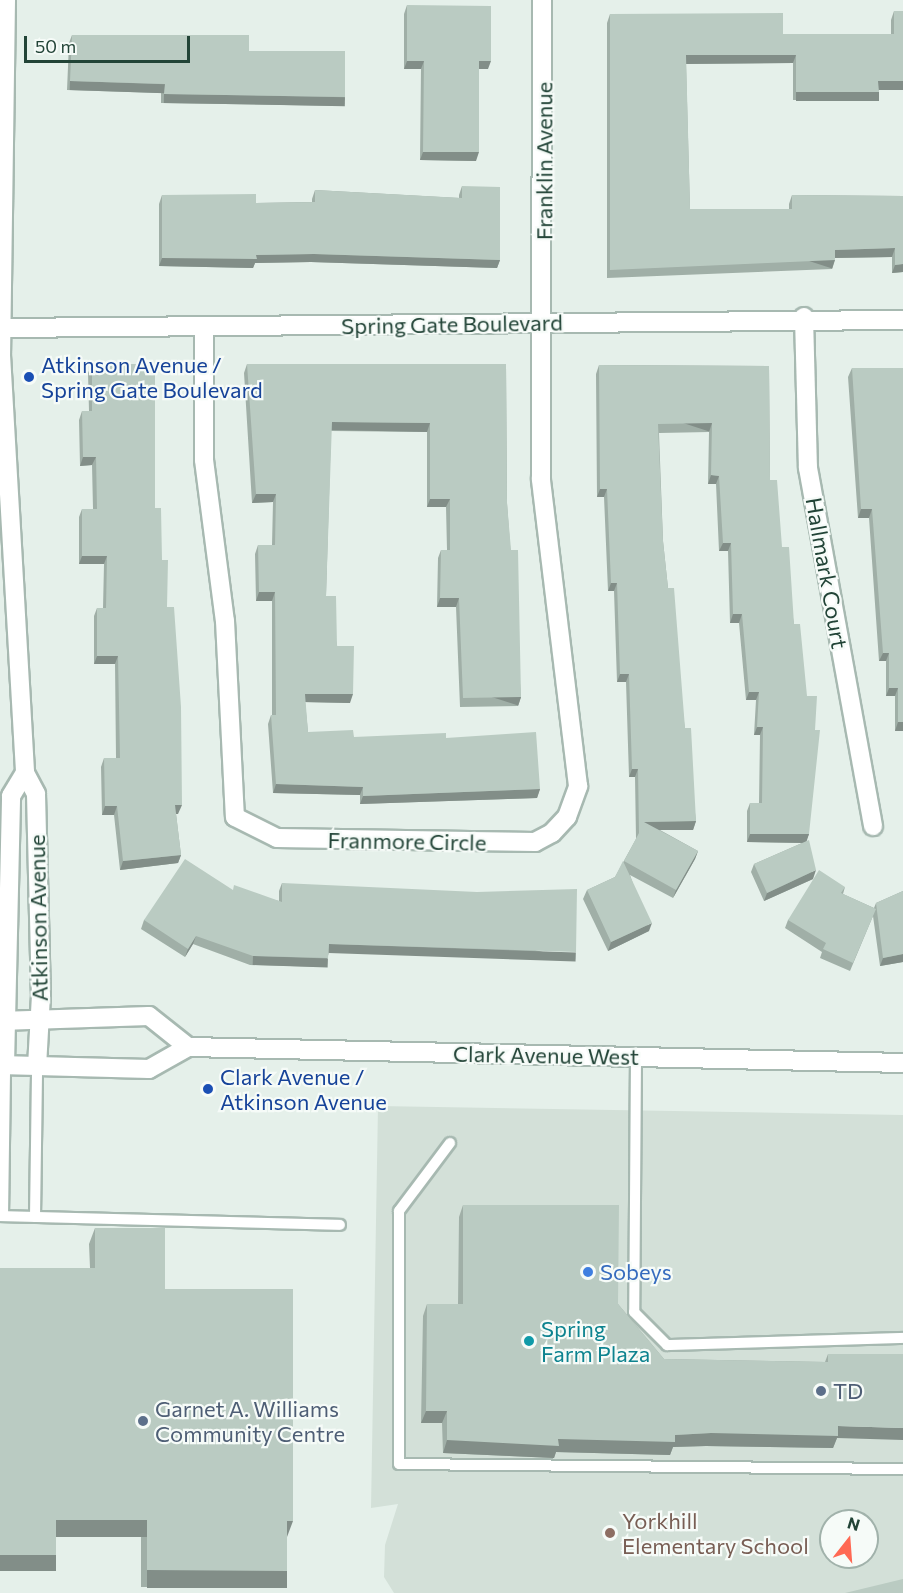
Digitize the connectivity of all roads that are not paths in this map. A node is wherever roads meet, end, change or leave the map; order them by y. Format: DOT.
graph roads {
  1 [pos="6,0"];
  2 [pos="543,0"];
  3 [pos="804,317"];
  4 [pos="903,320"];
  5 [pos="545,322"];
  6 [pos="0,327"];
  7 [pos="204,328"];
  8 [pos="25,773"];
  9 [pos="873,826"];
  10 [pos="40,1019"];
  11 [pos="4,1021"];
  12 [pos="188,1047"];
  13 [pos="636,1057"];
  14 [pos="903,1063"];
  15 [pos="2,1065"];
  16 [pos="37,1066"];
  17 [pos="450,1143"];
  18 [pos="2,1216"];
  19 [pos="35,1217"];
  20 [pos="340,1225"];
  21 [pos="903,1338"];
  22 [pos="903,1469"];
  1 -- 6 [label="street, Atkinson Avenue"];
  2 -- 5 [label="street, Franklin Avenue"];
  3 -- 4 [label="street, Spring Gate Boulevard"];
  3 -- 5 [label="street, Spring Gate Boulevard"];
  3 -- 9 [label="street, Hallmark Court"];
  5 -- 7 [label="street, Spring Gate Boulevard"];
  5 -- 7 [label="street, Franmore Circle"];
  6 -- 7 [label="street, Spring Gate Boulevard"];
  6 -- 8 [label="street, Atkinson Avenue"];
  8 -- 10 [label="street, Atkinson Avenue"];
  8 -- 11 [label="street, Atkinson Avenue"];
  10 -- 11 [label="street"];
  10 -- 12 [label="street"];
  10 -- 16 [label="street, Atkinson Avenue"];
  11 -- 15 [label="street, Atkinson Avenue"];
  12 -- 13 [label="street, Clark Avenue West"];
  12 -- 16 [label="street"];
  13 -- 14 [label="street, Clark Avenue West"];
  13 -- 21 [label="lane"];
  15 -- 16 [label="street"];
  15 -- 18 [label="lane"];
  16 -- 19 [label="lane"];
  17 -- 22 [label="lane"];
  18 -- 19 [label="lane"];
  19 -- 20 [label="lane"];
}
